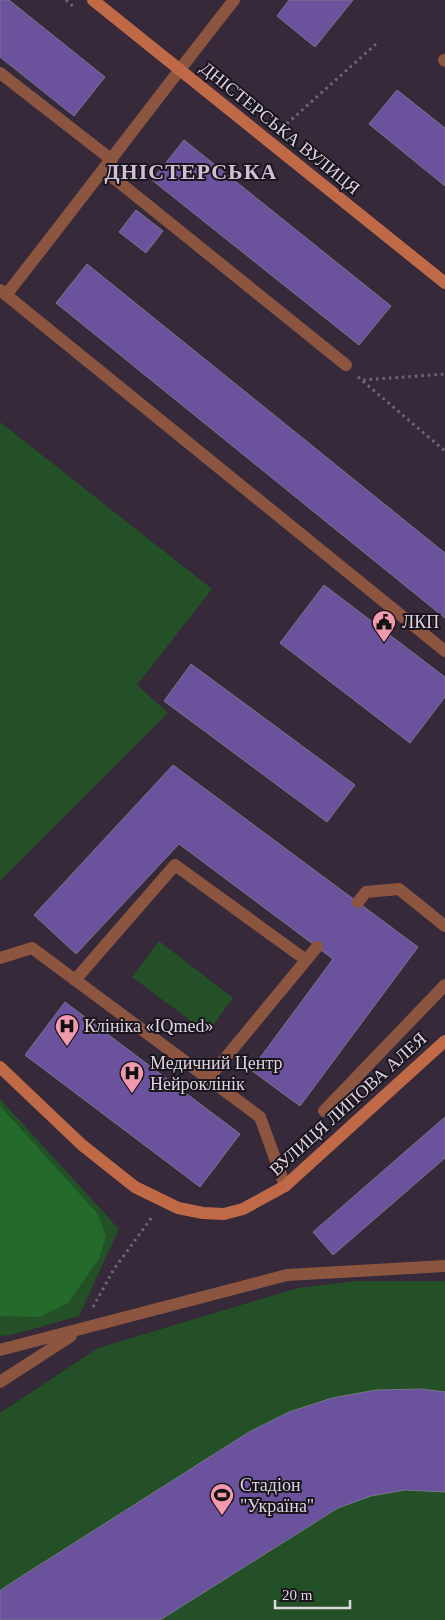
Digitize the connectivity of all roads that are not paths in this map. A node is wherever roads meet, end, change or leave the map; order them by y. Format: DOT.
graph roads {
  1 [pos="93,0"];
  2 [pos="234,0"];
  3 [pos="179,69"];
  4 [pos="0,73"];
  5 [pos="112,160"];
  6 [pos="104,170"];
  7 [pos="445,283"];
  8 [pos="3,292"];
  9 [pos="346,366"];
  10 [pos="445,652"];
  11 [pos="358,902"];
  12 [pos="445,926"];
  13 [pos="317,947"];
  14 [pos="0,958"];
  15 [pos="306,960"];
  16 [pos="75,980"];
  17 [pos="445,985"];
  18 [pos="445,1041"];
  19 [pos="0,1067"];
  20 [pos="208,1079"];
  21 [pos="324,1111"];
  22 [pos="285,1186"];
  23 [pos="445,1266"];
  24 [pos="81,1329"];
  25 [pos="0,1350"];
  26 [pos="0,1382"];
  1 -- 3 [label="street, ДНІСТЕРСЬКА ВУЛИЦЯ"];
  2 -- 3 [label="street"];
  3 -- 5 [label="street"];
  3 -- 7 [label="street, ДНІСТЕРСЬКА ВУЛИЦЯ"];
  4 -- 5 [label="street"];
  5 -- 6 [label="street"];
  6 -- 8 [label="street"];
  6 -- 9 [label="street"];
  8 -- 10 [label="street"];
  11 -- 12 [label="street"];
  13 -- 15 [label="street"];
  14 -- 16 [label="street"];
  15 -- 16 [label="street"];
  15 -- 20 [label="street"];
  16 -- 20 [label="street"];
  17 -- 21 [label="street"];
  18 -- 22 [label="street, ВУЛИЦЯ ЛИПОВА АЛЕЯ"];
  19 -- 22 [label="street, ВУЛИЦЯ ЛИПОВА АЛЕЯ"];
  20 -- 22 [label="street"];
  23 -- 24 [label="street"];
  24 -- 25 [label="street"];
  24 -- 26 [label="street"];
}
